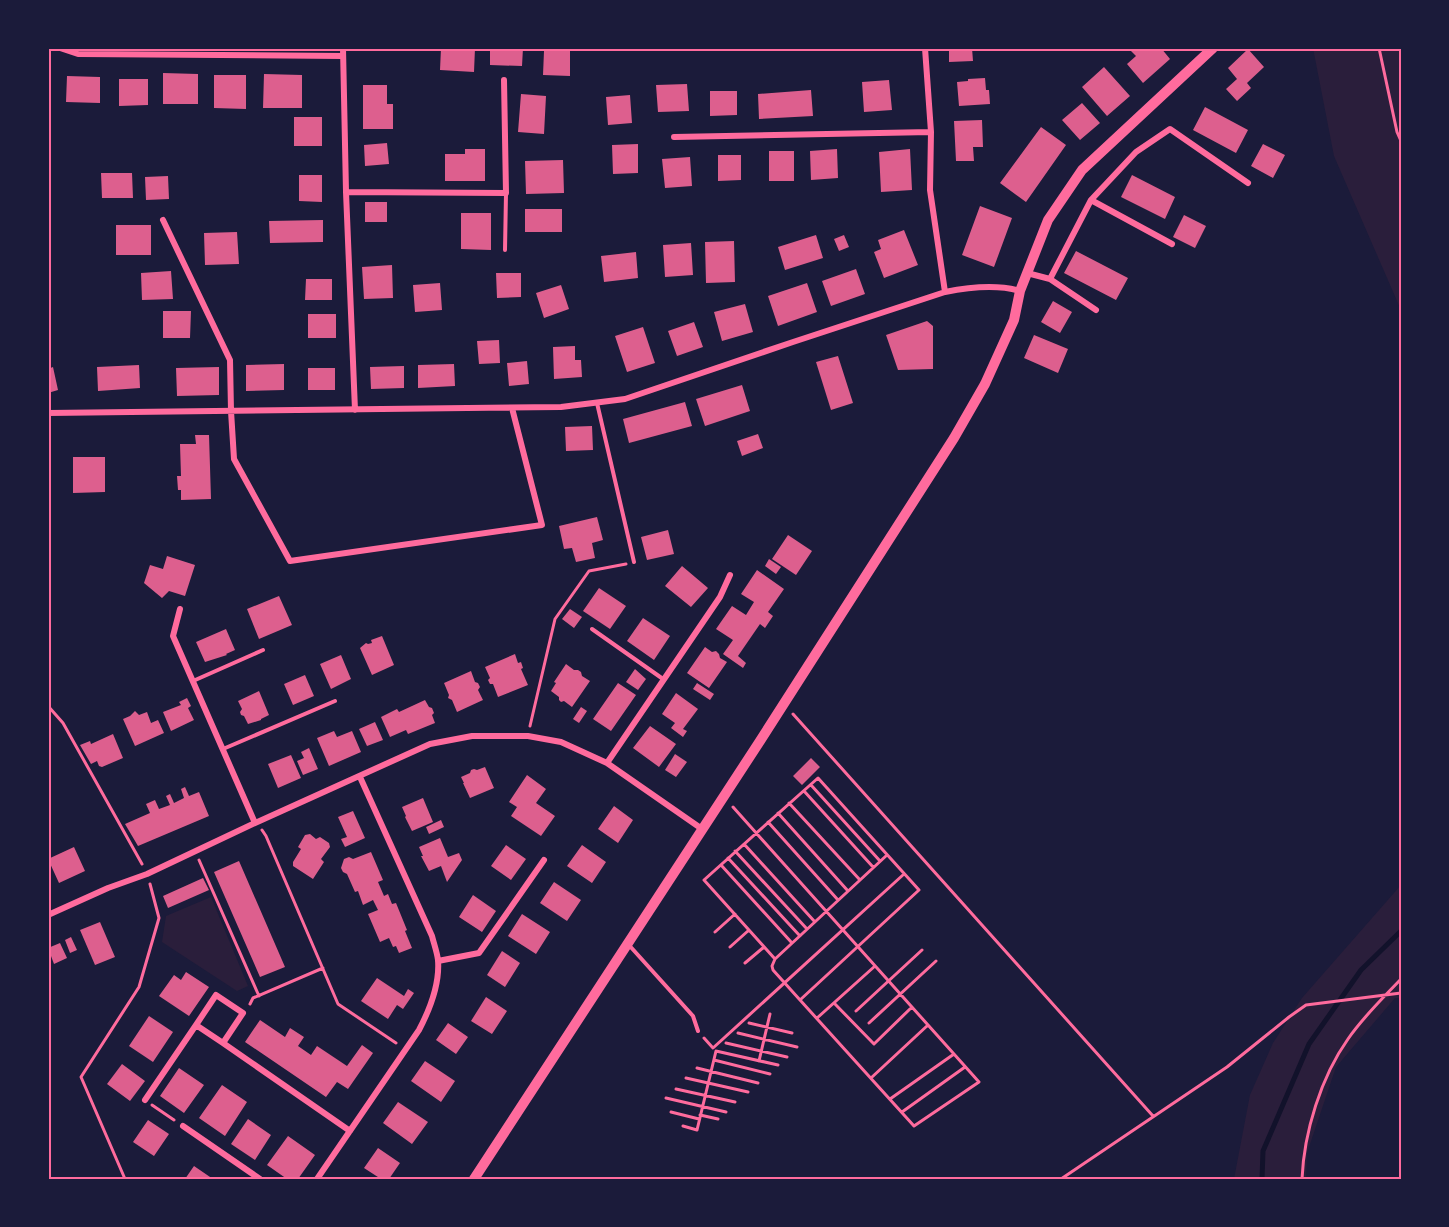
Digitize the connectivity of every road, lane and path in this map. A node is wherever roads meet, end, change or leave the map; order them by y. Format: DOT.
graph roads {
  1 [pos="60,48"];
  2 [pos="343,48"];
  3 [pos="925,48"];
  4 [pos="1213,48"];
  5 [pos="1379,48"];
  6 [pos="343,56"];
  7 [pos="504,80"];
  8 [pos="931,132"];
  9 [pos="674,137"];
  10 [pos="1401,141"];
  11 [pos="1248,183"];
  12 [pos="346,192"];
  13 [pos="506,193"];
  14 [pos="1091,200"];
  15 [pos="163,220"];
  16 [pos="1172,244"];
  17 [pos="505,250"];
  18 [pos="1027,273"];
  19 [pos="1050,279"];
  20 [pos="1020,291"];
  21 [pos="945,292"];
  22 [pos="1096,310"];
  23 [pos="597,403"];
  24 [pos="512,408"];
  25 [pos="355,410"];
  26 [pos="231,411"];
  27 [pos="48,412"];
  28 [pos="634,562"];
  29 [pos="730,575"];
  30 [pos="180,609"];
  31 [pos="592,629"];
  32 [pos="263,650"];
  33 [pos="663,680"];
  34 [pos="193,681"];
  35 [pos="335,701"];
  36 [pos="784,703"];
  37 [pos="48,706"];
  38 [pos="528,736"];
  39 [pos="223,749"];
  40 [pos="607,763"];
  41 [pos="360,777"];
  42 [pos="811,784"];
  43 [pos="804,791"];
  44 [pos="724,796"];
  45 [pos="789,803"];
  46 [pos="778,813"];
  47 [pos="768,822"];
  48 [pos="255,823"];
  49 [pos="702,830"];
  50 [pos="756,832"];
  51 [pos="744,844"];
  52 [pos="195,851"];
  53 [pos="735,851"];
  54 [pos="887,855"];
  55 [pos="728,858"];
  56 [pos="544,860"];
  57 [pos="880,861"];
  58 [pos="721,865"];
  59 [pos="873,868"];
  60 [pos="147,874"];
  61 [pos="904,874"];
  62 [pos="860,880"];
  63 [pos="848,891"];
  64 [pos="838,900"];
  65 [pos="826,912"];
  66 [pos="735,914"];
  67 [pos="48,915"];
  68 [pos="815,921"];
  69 [pos="807,929"];
  70 [pos="842,929"];
  71 [pos="749,930"];
  72 [pos="715,932"];
  73 [pos="800,936"];
  74 [pos="628,943"];
  75 [pos="792,943"];
  76 [pos="857,946"];
  77 [pos="730,947"];
  78 [pos="764,947"];
  79 [pos="922,950"];
  80 [pos="775,959"];
  81 [pos="438,961"];
  82 [pos="936,961"];
  83 [pos="746,963"];
  84 [pos="875,966"];
  85 [pos="323,968"];
  86 [pos="1401,979"];
  87 [pos="888,981"];
  88 [pos="785,983"];
  89 [pos="1401,993"];
  90 [pos="900,994"];
  91 [pos="1385,995"];
  92 [pos="259,996"];
  93 [pos="800,999"];
  94 [pos="834,1003"];
  95 [pos="912,1007"];
  96 [pos="856,1011"];
  97 [pos="243,1013"];
  98 [pos="770,1014"];
  99 [pos="817,1018"];
  100 [pos="749,1023"];
  101 [pos="869,1023"];
  102 [pos="196,1025"];
  103 [pos="928,1025"];
  104 [pos="766,1027"];
  105 [pos="698,1031"];
  106 [pos="738,1033"];
  107 [pos="792,1033"];
  108 [pos="764,1040"];
  109 [pos="223,1043"];
  110 [pos="726,1043"];
  111 [pos="797,1047"];
  112 [pos="405,1049"];
  113 [pos="714,1049"];
  114 [pos="761,1052"];
  115 [pos="954,1054"];
  116 [pos="787,1057"];
  117 [pos="714,1060"];
  118 [pos="759,1061"];
  119 [pos="778,1065"];
  120 [pos="965,1067"];
  121 [pos="697,1068"];
  122 [pos="711,1072"];
  123 [pos="770,1074"];
  124 [pos="686,1078"];
  125 [pos="871,1078"];
  126 [pos="708,1083"];
  127 [pos="758,1083"];
  128 [pos="676,1089"];
  129 [pos="748,1092"];
  130 [pos="705,1096"];
  131 [pos="666,1098"];
  132 [pos="890,1099"];
  133 [pos="145,1100"];
  134 [pos="735,1102"];
  135 [pos="702,1106"];
  136 [pos="671,1112"];
  137 [pos="726,1112"];
  138 [pos="902,1112"];
  139 [pos="1153,1116"];
  140 [pos="700,1117"];
  141 [pos="718,1119"];
  142 [pos="183,1126"];
  143 [pos="683,1126"];
  144 [pos="350,1131"];
  145 [pos="125,1179"];
  146 [pos="260,1179"];
  147 [pos="317,1179"];
  148 [pos="474,1179"];
  149 [pos="1061,1179"];
  150 [pos="1302,1179"];
  1 -- 6 [label="street"];
  2 -- 6 [label="street"];
  3 -- 8 [label="street"];
  4 -- 18 [label="street"];
  5 -- 10 [label="path"];
  6 -- 12 [label="street"];
  7 -- 13 [label="street"];
  8 -- 9 [label="street"];
  8 -- 21 [label="street"];
  11 -- 14 [label="street"];
  12 -- 13 [label="street"];
  12 -- 25 [label="street"];
  13 -- 17 [label="lane"];
  14 -- 16 [label="street"];
  14 -- 19 [label="street"];
  15 -- 26 [label="street"];
  18 -- 19 [label="street"];
  18 -- 20 [label="street"];
  19 -- 22 [label="street"];
  20 -- 21 [label="street"];
  20 -- 36 [label="street"];
  21 -- 23 [label="street"];
  23 -- 24 [label="street"];
  23 -- 28 [label="lane"];
  24 -- 25 [label="street"];
  24 -- 26 [label="street"];
  25 -- 26 [label="street"];
  26 -- 27 [label="street"];
  28 -- 38 [label="path"];
  29 -- 33 [label="street"];
  30 -- 34 [label="street"];
  31 -- 33 [label="lane"];
  32 -- 34 [label="lane"];
  33 -- 40 [label="street"];
  34 -- 39 [label="street"];
  35 -- 39 [label="lane"];
  36 -- 44 [label="street"];
  36 -- 139 [label="path"];
  37 -- 60 [label="path"];
  38 -- 40 [label="street"];
  38 -- 41 [label="street"];
  39 -- 48 [label="street"];
  40 -- 49 [label="street"];
  41 -- 48 [label="street"];
  41 -- 81 [label="street"];
  42 -- 43 [label="path"];
  42 -- 54 [label="path"];
  42 -- 57 [label="path"];
  43 -- 45 [label="path"];
  43 -- 59 [label="path"];
  44 -- 49 [label="street"];
  44 -- 50 [label="path"];
  45 -- 46 [label="path"];
  45 -- 62 [label="path"];
  46 -- 47 [label="path"];
  46 -- 63 [label="path"];
  47 -- 50 [label="path"];
  47 -- 64 [label="path"];
  48 -- 52 [label="street"];
  48 -- 85 [label="path"];
  49 -- 74 [label="street"];
  50 -- 51 [label="path"];
  50 -- 65 [label="path"];
  51 -- 53 [label="path"];
  51 -- 68 [label="path"];
  52 -- 60 [label="street"];
  52 -- 92 [label="path"];
  53 -- 55 [label="path"];
  53 -- 69 [label="path"];
  54 -- 57 [label="path"];
  54 -- 61 [label="path"];
  55 -- 58 [label="path"];
  55 -- 73 [label="path"];
  56 -- 81 [label="street"];
  57 -- 59 [label="path"];
  58 -- 66 [label="path"];
  58 -- 75 [label="path"];
  59 -- 62 [label="path"];
  60 -- 67 [label="street"];
  60 -- 145 [label="path"];
  61 -- 70 [label="path"];
  61 -- 76 [label="path"];
  62 -- 63 [label="path"];
  63 -- 64 [label="path"];
  64 -- 65 [label="path"];
  65 -- 68 [label="path"];
  65 -- 70 [label="path"];
  66 -- 71 [label="path"];
  66 -- 72 [label="path"];
  68 -- 69 [label="path"];
  69 -- 73 [label="path"];
  70 -- 76 [label="path"];
  70 -- 88 [label="path"];
  71 -- 77 [label="path"];
  71 -- 78 [label="path"];
  73 -- 75 [label="path"];
  74 -- 105 [label="lane"];
  74 -- 148 [label="street"];
  75 -- 80 [label="path"];
  76 -- 84 [label="path"];
  76 -- 93 [label="path"];
  78 -- 80 [label="path"];
  78 -- 83 [label="path"];
  79 -- 87 [label="path"];
  80 -- 88 [label="path"];
  81 -- 112 [label="street"];
  82 -- 90 [label="path"];
  84 -- 87 [label="path"];
  84 -- 94 [label="path"];
  85 -- 92 [label="path"];
  85 -- 112 [label="path"];
  86 -- 91 [label="path"];
  87 -- 90 [label="path"];
  87 -- 96 [label="path"];
  88 -- 93 [label="path"];
  88 -- 113 [label="path"];
  89 -- 91 [label="path"];
  90 -- 95 [label="path"];
  90 -- 101 [label="path"];
  91 -- 139 [label="path"];
  91 -- 150 [label="path"];
  92 -- 97 [label="path"];
  93 -- 99 [label="path"];
  94 -- 95 [label="path"];
  94 -- 99 [label="path"];
  95 -- 103 [label="path"];
  97 -- 102 [label="street"];
  97 -- 109 [label="street"];
  98 -- 104 [label="path"];
  99 -- 125 [label="path"];
  100 -- 104 [label="path"];
  102 -- 109 [label="street"];
  102 -- 133 [label="street"];
  103 -- 115 [label="path"];
  103 -- 125 [label="path"];
  104 -- 107 [label="path"];
  104 -- 108 [label="path"];
  105 -- 113 [label="path"];
  106 -- 108 [label="path"];
  108 -- 111 [label="path"];
  108 -- 114 [label="path"];
  109 -- 144 [label="street"];
  110 -- 114 [label="path"];
  112 -- 144 [label="street"];
  113 -- 117 [label="path"];
  113 -- 118 [label="path"];
  114 -- 116 [label="path"];
  114 -- 118 [label="path"];
  115 -- 120 [label="path"];
  115 -- 132 [label="path"];
  117 -- 122 [label="path"];
  117 -- 123 [label="path"];
  118 -- 119 [label="path"];
  120 -- 138 [label="path"];
  120 -- 138 [label="path"];
  121 -- 122 [label="path"];
  122 -- 126 [label="path"];
  122 -- 127 [label="path"];
  124 -- 126 [label="path"];
  125 -- 132 [label="path"];
  126 -- 129 [label="path"];
  126 -- 130 [label="path"];
  128 -- 130 [label="path"];
  130 -- 134 [label="path"];
  130 -- 135 [label="path"];
  131 -- 135 [label="path"];
  132 -- 138 [label="path"];
  133 -- 142 [label="path"];
  135 -- 137 [label="path"];
  135 -- 140 [label="path"];
  136 -- 140 [label="path"];
  139 -- 149 [label="path"];
  140 -- 141 [label="path"];
  140 -- 143 [label="path"];
  142 -- 146 [label="street"];
  144 -- 147 [label="street"];
}
